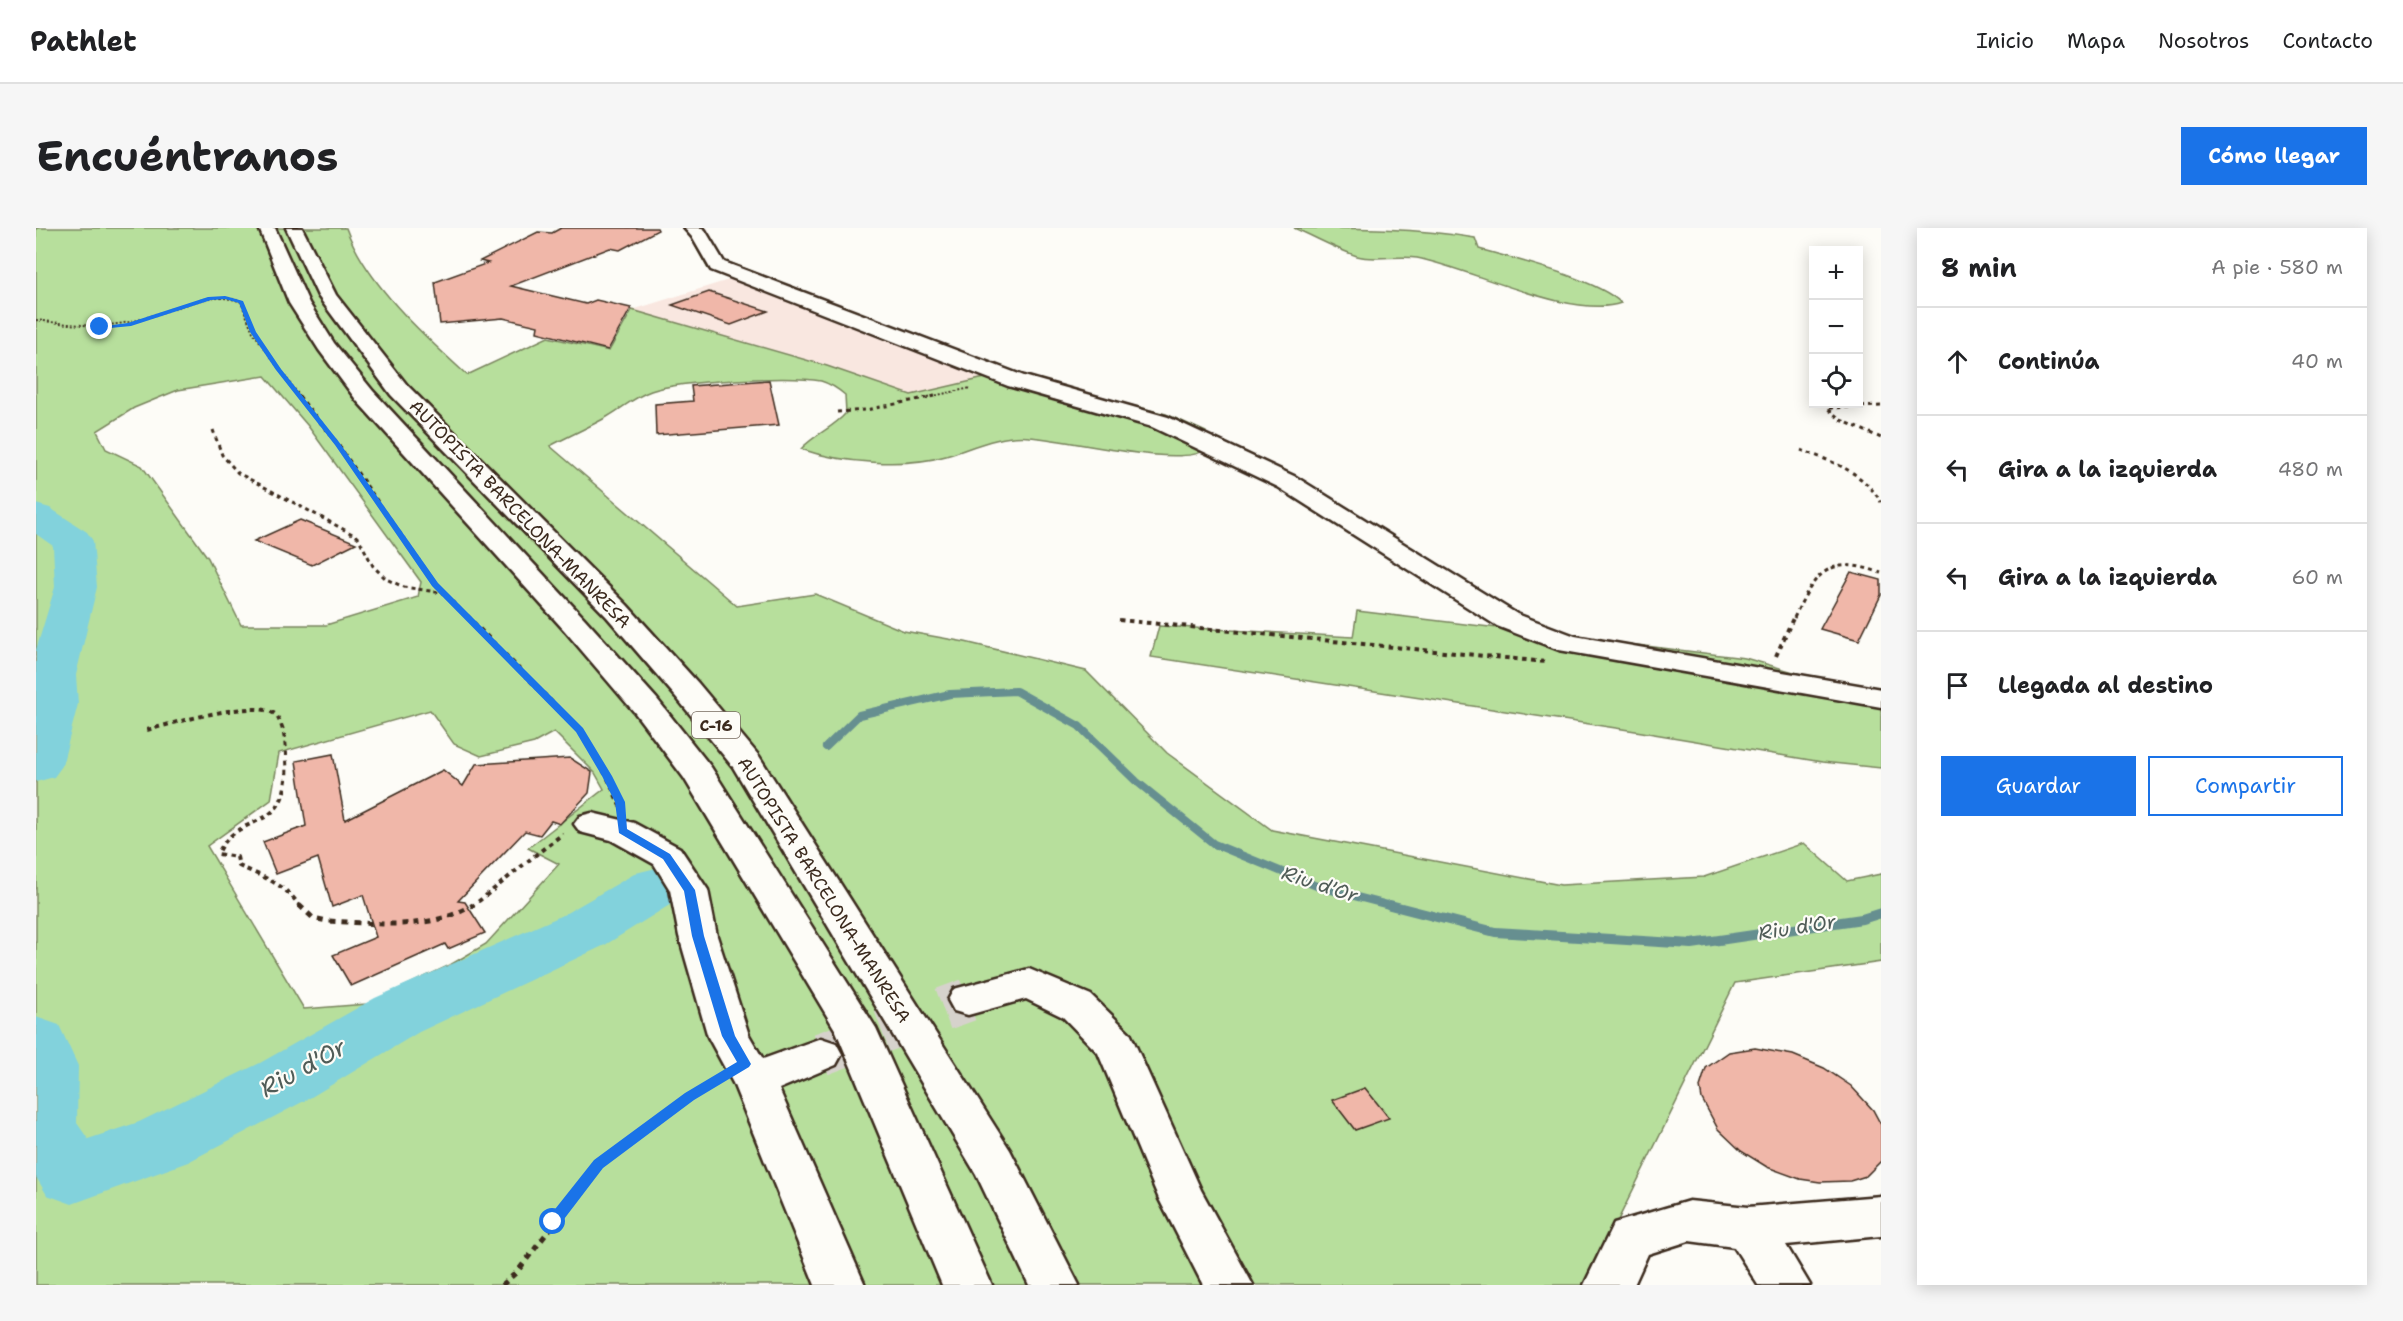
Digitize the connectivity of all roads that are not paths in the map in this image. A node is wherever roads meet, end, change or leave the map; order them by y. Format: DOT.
graph roads {
  1 [pos="267,228"];
  2 [pos="294,228"];
  3 [pos="692,228"];
  4 [pos="1881,698"];
  5 [pos="607,827"];
  6 [pos="968,1000"];
  7 [pos="822,1054"];
  8 [pos="749,1072"];
  9 [pos="1881,1216"];
  10 [pos="1748,1228"];
  11 [pos="840,1285"];
  12 [pos="967,1285"];
  13 [pos="1054,1285"];
  14 [pos="1227,1285"];
  15 [pos="1609,1285"];
  16 [pos="1785,1285"];
  1 -- 12 [label="main road, AUTOPISTA BARCELONA-MANRESA / C-16"];
  2 -- 13 [label="main road, AUTOPISTA BARCELONA-MANRESA / C-16"];
  3 -- 4 [label="main road"];
  5 -- 8 [label="main road"];
  6 -- 14 [label="main road"];
  7 -- 8 [label="main road"];
  8 -- 11 [label="main road"];
  9 -- 10 [label="main road"];
  10 -- 15 [label="main road"];
  10 -- 16 [label="main road"];
}
